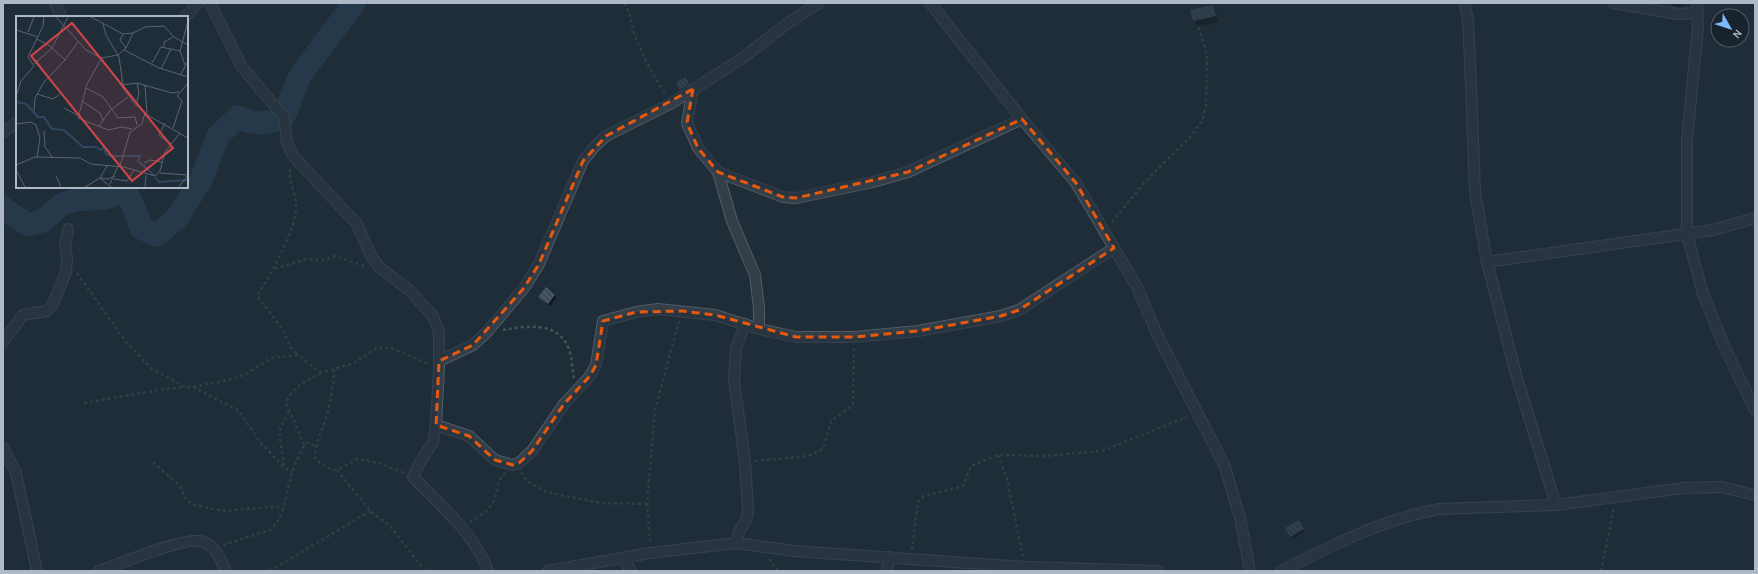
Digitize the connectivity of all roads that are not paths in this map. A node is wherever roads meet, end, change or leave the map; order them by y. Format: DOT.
graph roads {
  1 [pos="55,3"];
  2 [pos="198,3"];
  3 [pos="210,3"];
  4 [pos="819,3"];
  5 [pos="930,3"];
  6 [pos="1464,3"];
  7 [pos="1613,3"];
  8 [pos="1698,8"];
  9 [pos="61,16"];
  10 [pos="186,16"];
  11 [pos="693,89"];
  12 [pos="1022,119"];
  13 [pos="16,124"];
  14 [pos="3,132"];
  15 [pos="718,172"];
  16 [pos="1755,218"];
  17 [pos="68,229"];
  18 [pos="1686,234"];
  19 [pos="1114,248"];
  20 [pos="1487,262"];
  21 [pos="745,324"];
  22 [pos="759,329"];
  23 [pos="3,342"];
  24 [pos="439,364"];
  25 [pos="1755,410"];
  26 [pos="436,425"];
  27 [pos="3,448"];
  28 [pos="1755,495"];
  29 [pos="1556,505"];
  30 [pos="736,543"];
  31 [pos="891,557"];
  32 [pos="622,558"];
  33 [pos="37,571"];
  34 [pos="99,571"];
  35 [pos="226,571"];
  36 [pos="488,571"];
  37 [pos="548,571"];
  38 [pos="631,571"];
  39 [pos="886,571"];
  40 [pos="1159,571"];
  41 [pos="1250,571"];
  42 [pos="1281,571"];
  1 -- 9 [label="street"];
  2 -- 10 [label="street"];
  3 -- 24 [label="street"];
  4 -- 11 [label="street"];
  5 -- 12 [label="street"];
  6 -- 20 [label="street"];
  7 -- 8 [label="street"];
  8 -- 18 [label="street"];
  11 -- 15 [label="street"];
  11 -- 24 [label="street"];
  12 -- 15 [label="street"];
  12 -- 19 [label="street"];
  13 -- 14 [label="street"];
  15 -- 22 [label="street"];
  16 -- 18 [label="street"];
  17 -- 23 [label="street"];
  18 -- 20 [label="street"];
  18 -- 25 [label="street"];
  19 -- 22 [label="street"];
  19 -- 41 [label="street"];
  20 -- 29 [label="street"];
  21 -- 22 [label="street"];
  21 -- 26 [label="street"];
  21 -- 30 [label="street"];
  24 -- 26 [label="street"];
  26 -- 36 [label="street"];
  27 -- 33 [label="street"];
  28 -- 29 [label="street"];
  29 -- 42 [label="street"];
  30 -- 31 [label="street"];
  30 -- 32 [label="street"];
  31 -- 39 [label="street"];
  31 -- 40 [label="street"];
  32 -- 37 [label="street"];
  32 -- 38 [label="street"];
  34 -- 35 [label="street"];
}
